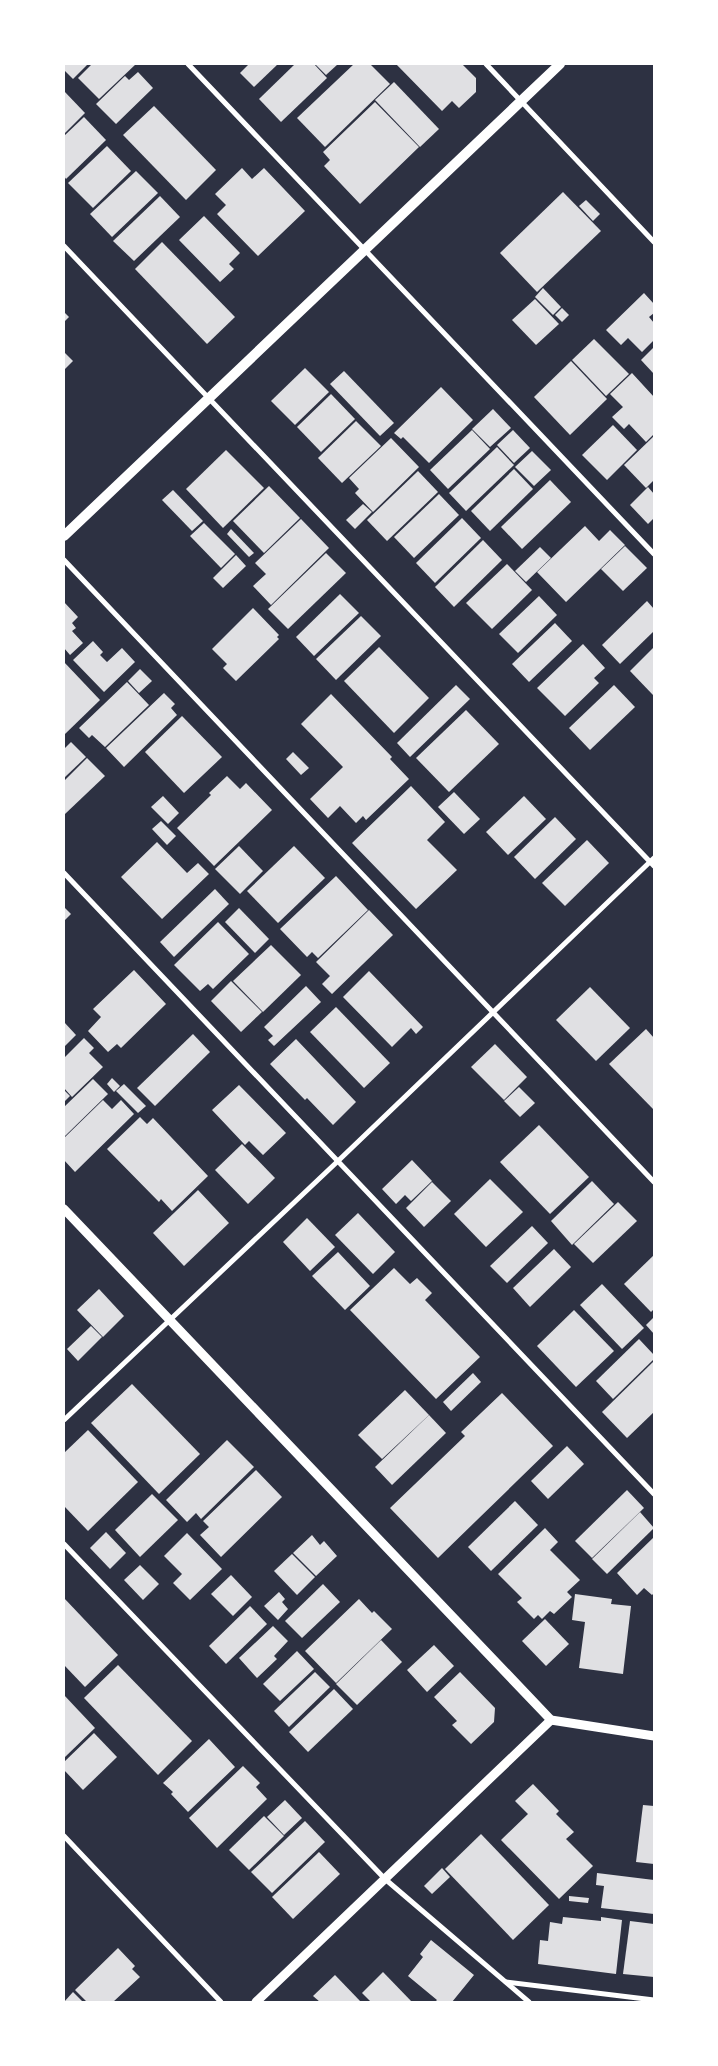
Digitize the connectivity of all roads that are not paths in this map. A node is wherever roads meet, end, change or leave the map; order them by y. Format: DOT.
graph roads {
  1 [pos="188,64"];
  2 [pos="486,64"];
  3 [pos="560,64"];
  4 [pos="521,101"];
  5 [pos="654,242"];
  6 [pos="64,246"];
  7 [pos="365,250"];
  8 [pos="209,398"];
  9 [pos="64,536"];
  10 [pos="654,554"];
  11 [pos="64,560"];
  12 [pos="653,862"];
  13 [pos="64,873"];
  14 [pos="493,1013"];
  15 [pos="338,1161"];
  16 [pos="654,1182"];
  17 [pos="64,1208"];
  18 [pos="169,1320"];
  19 [pos="64,1420"];
  20 [pos="654,1494"];
  21 [pos="64,1544"];
  22 [pos="551,1720"];
  23 [pos="654,1736"];
  24 [pos="64,1836"];
  25 [pos="384,1879"];
  26 [pos="506,1982"];
  27 [pos="654,2000"];
  28 [pos="221,2002"];
  29 [pos="256,2002"];
  30 [pos="529,2002"];
  1 -- 7 [label="street"];
  2 -- 4 [label="street"];
  3 -- 4 [label="main road"];
  4 -- 5 [label="street"];
  4 -- 7 [label="main road"];
  6 -- 8 [label="street"];
  7 -- 8 [label="main road"];
  7 -- 10 [label="street"];
  8 -- 9 [label="main road"];
  8 -- 12 [label="street"];
  11 -- 14 [label="street"];
  12 -- 14 [label="street"];
  13 -- 15 [label="street"];
  14 -- 15 [label="street"];
  14 -- 16 [label="street"];
  15 -- 18 [label="street"];
  15 -- 20 [label="street"];
  17 -- 18 [label="street"];
  18 -- 19 [label="street"];
  18 -- 22 [label="street"];
  21 -- 25 [label="street"];
  22 -- 23 [label="street"];
  22 -- 25 [label="street"];
  24 -- 28 [label="street"];
  25 -- 26 [label="street"];
  25 -- 29 [label="street"];
  26 -- 27 [label="street"];
  26 -- 30 [label="street"];
}
